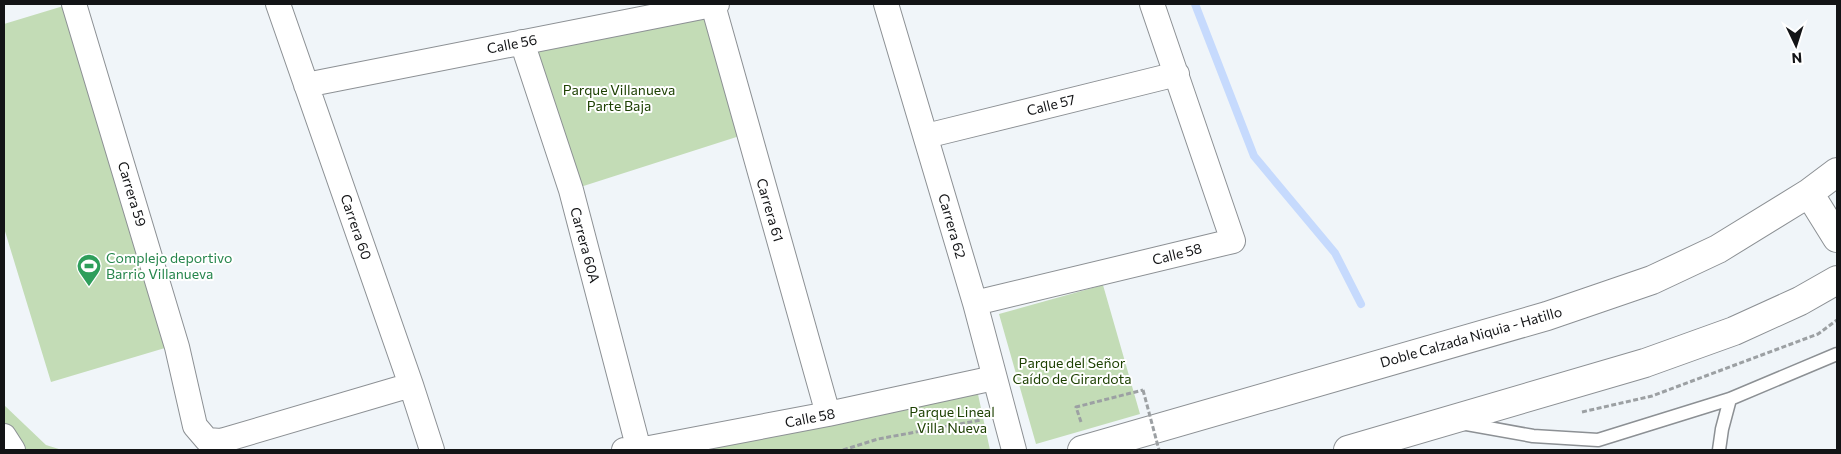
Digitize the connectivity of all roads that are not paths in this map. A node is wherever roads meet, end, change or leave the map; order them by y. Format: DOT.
graph roads {
  1 [pos="74,4"];
  2 [pos="278,4"];
  3 [pos="715,4"];
  4 [pos="886,4"];
  5 [pos="1152,4"];
  6 [pos="522,42"];
  7 [pos="1177,74"];
  8 [pos="306,84"];
  9 [pos="926,136"];
  10 [pos="1837,172"];
  11 [pos="1809,193"];
  12 [pos="1837,238"];
  13 [pos="1837,280"];
  14 [pos="975,303"];
  15 [pos="1837,354"];
  16 [pos="994,378"];
  17 [pos="411,385"];
  18 [pos="1730,399"];
  19 [pos="828,414"];
  20 [pos="1449,421"];
  21 [pos="4,436"];
  22 [pos="1598,440"];
  23 [pos="13,450"];
  24 [pos="432,450"];
  25 [pos="631,450"];
  26 [pos="1014,450"];
  27 [pos="1082,450"];
  28 [pos="1348,450"];
  29 [pos="1609,450"];
  30 [pos="1719,450"];
  1 -- 17 [label="street, Carrera 59"];
  2 -- 8 [label="street, Carrera 60"];
  3 -- 6 [label="street, Calle 56"];
  3 -- 19 [label="street, Carrera 61"];
  4 -- 9 [label="street, Carrera 62"];
  5 -- 7 [label="street"];
  6 -- 8 [label="street, Calle 56"];
  6 -- 25 [label="street, Carrera 60A"];
  7 -- 9 [label="street, Calle 57"];
  7 -- 14 [label="street, Calle 58"];
  8 -- 17 [label="street, Carrera 60"];
  9 -- 14 [label="street, Carrera 62"];
  10 -- 11 [label="highway, Doble Calzada Niquia - Hatillo"];
  11 -- 12 [label="highway"];
  11 -- 27 [label="highway, Doble Calzada Niquia - Hatillo"];
  13 -- 20 [label="highway"];
  14 -- 16 [label="street, Carrera 62"];
  15 -- 18 [label="lane"];
  16 -- 19 [label="street, Calle 58"];
  16 -- 26 [label="street, Carrera 62"];
  17 -- 24 [label="street, Carrera 60"];
  18 -- 22 [label="lane"];
  18 -- 30 [label="lane"];
  19 -- 25 [label="street, Calle 58"];
  20 -- 22 [label="lane"];
  20 -- 28 [label="highway"];
  21 -- 23 [label="street"];
  22 -- 29 [label="lane"];
}
